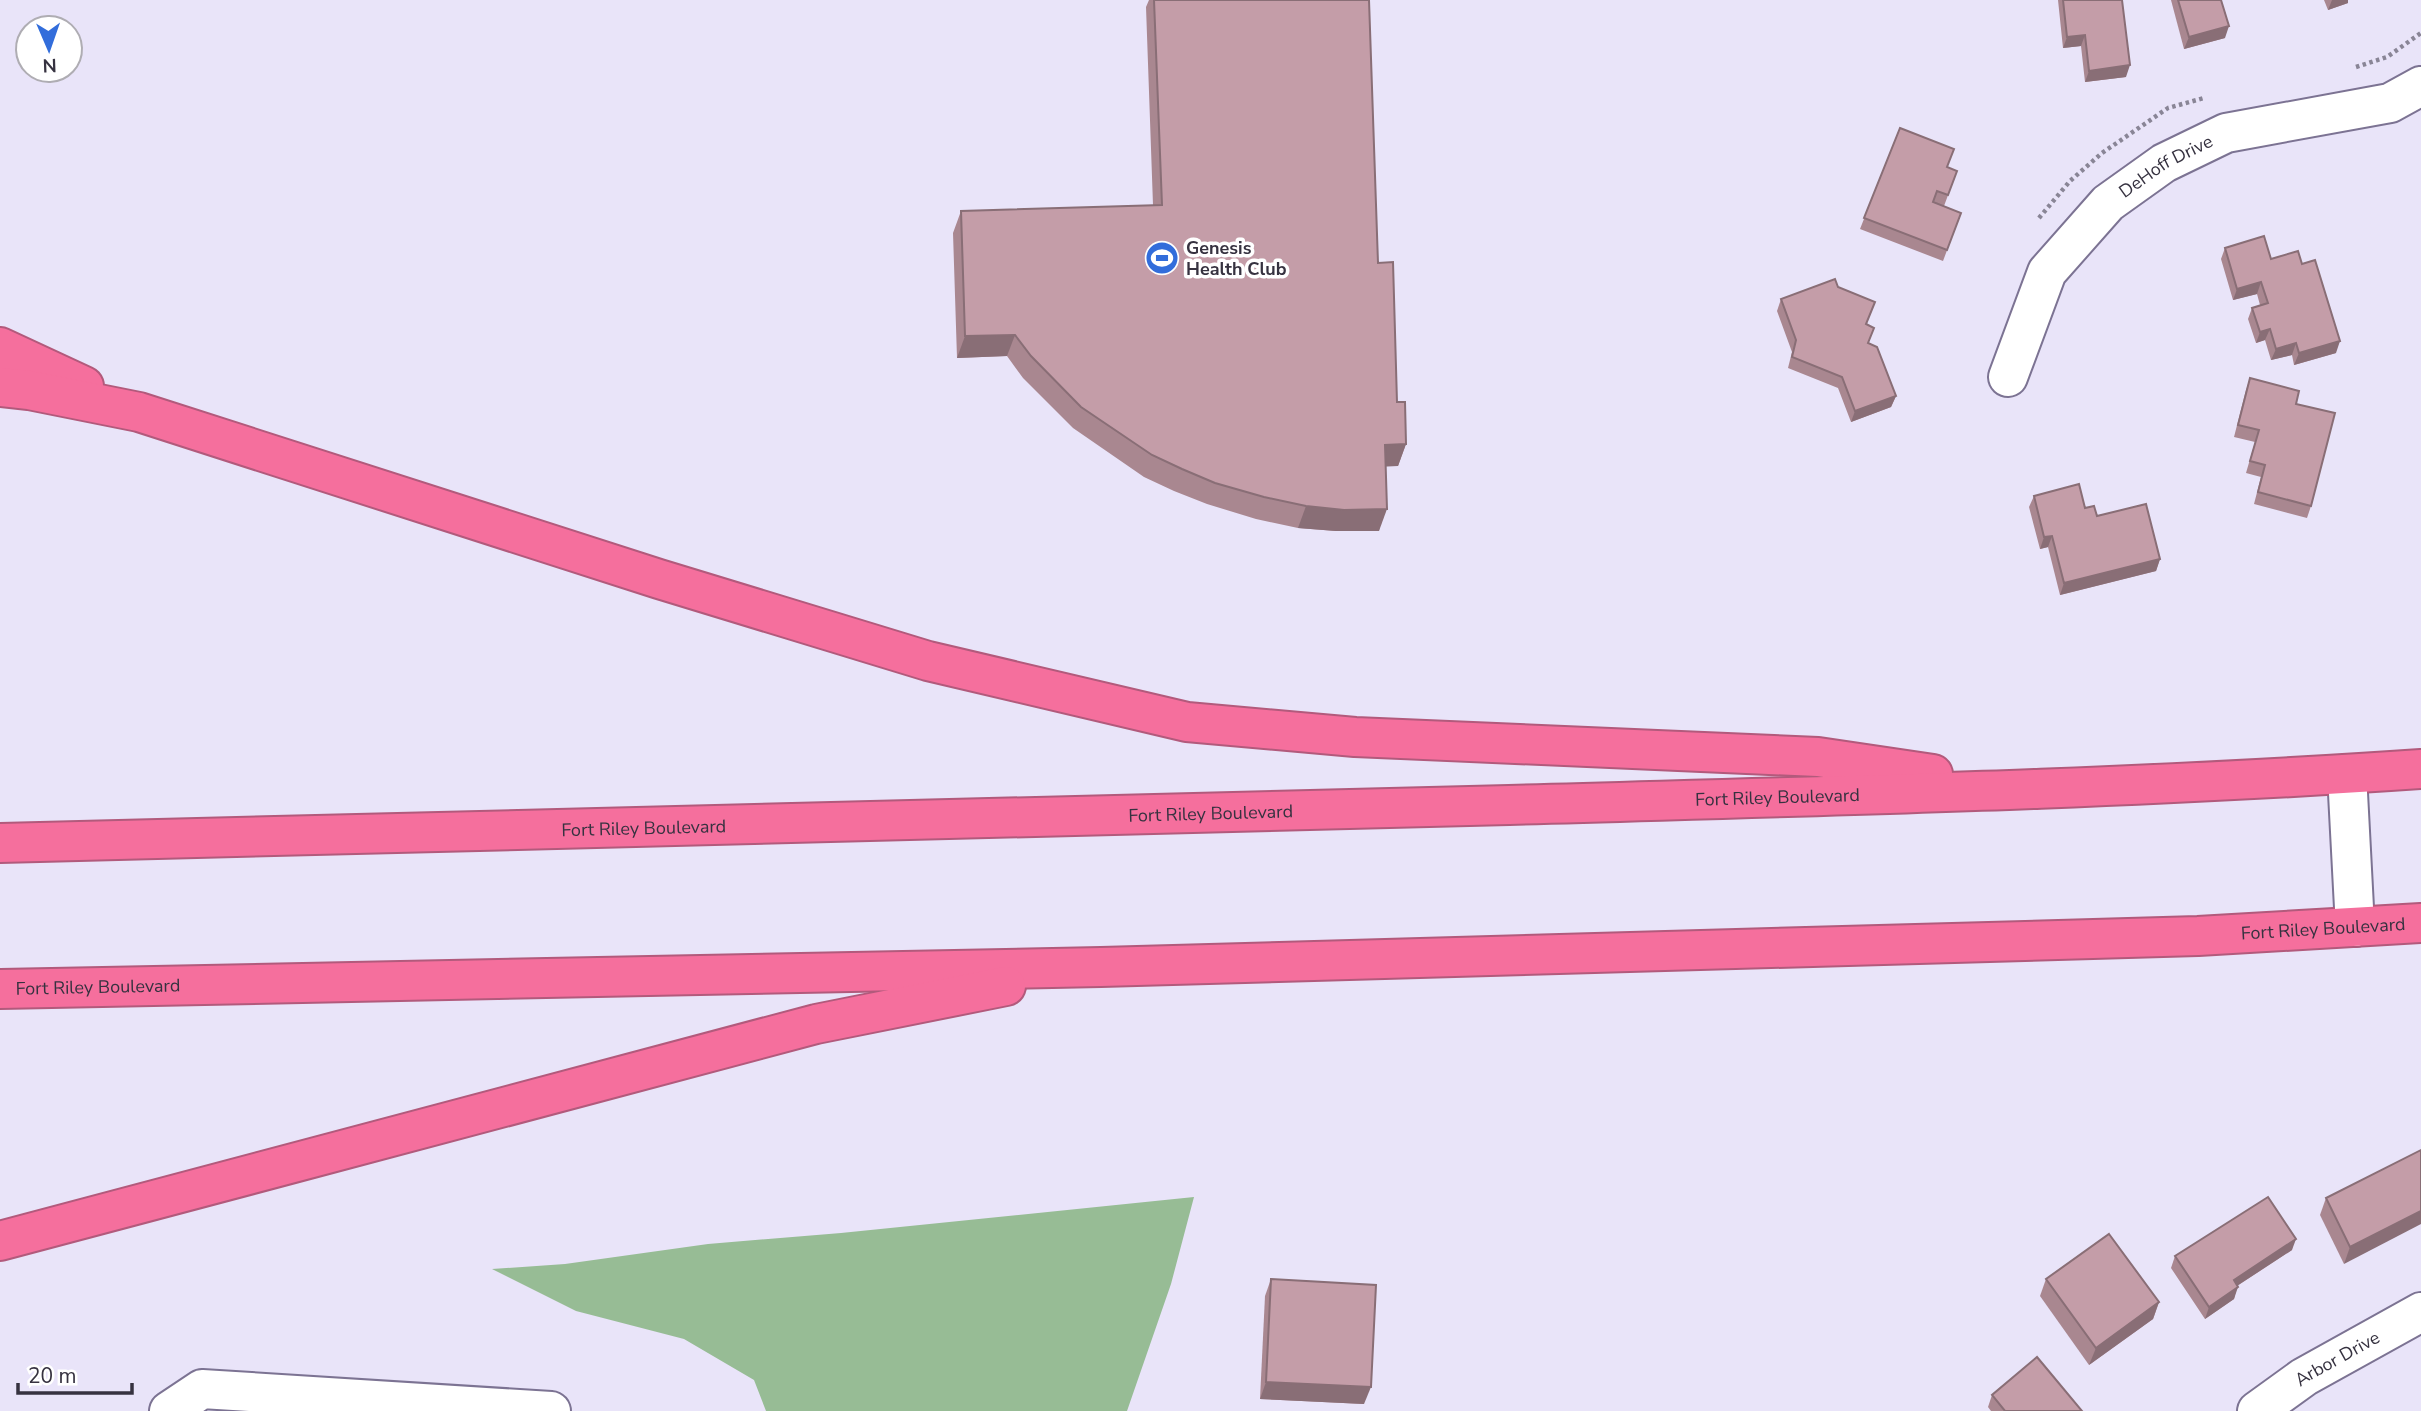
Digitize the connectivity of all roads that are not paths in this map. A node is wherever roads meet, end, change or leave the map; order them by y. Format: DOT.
graph roads {
  1 [pos="2421,86"];
  2 [pos="0,347"];
  3 [pos="2008,377"];
  4 [pos="0,387"];
  5 [pos="139,412"];
  6 [pos="2421,769"];
  7 [pos="2347,774"];
  8 [pos="2028,789"];
  9 [pos="0,843"];
  10 [pos="2421,923"];
  11 [pos="2355,927"];
  12 [pos="2421,932"];
  13 [pos="1101,967"];
  14 [pos="0,989"];
  15 [pos="0,1241"];
  16 [pos="2421,1312"];
  17 [pos="169,1411"];
  18 [pos="551,1411"];
  19 [pos="2257,1411"];
  1 -- 3 [label="street, DeHoff Drive"];
  2 -- 5 [label="highway"];
  4 -- 5 [label="highway"];
  5 -- 8 [label="highway"];
  6 -- 7 [label="highway, Fort Riley Boulevard"];
  7 -- 8 [label="highway, Fort Riley Boulevard"];
  7 -- 11 [label="street"];
  8 -- 9 [label="highway, Fort Riley Boulevard"];
  10 -- 11 [label="highway, Fort Riley Boulevard"];
  11 -- 12 [label="highway"];
  11 -- 13 [label="highway, Fort Riley Boulevard"];
  13 -- 14 [label="highway, Fort Riley Boulevard"];
  13 -- 15 [label="highway"];
  16 -- 19 [label="street, Arbor Drive"];
  17 -- 18 [label="street"];
}
